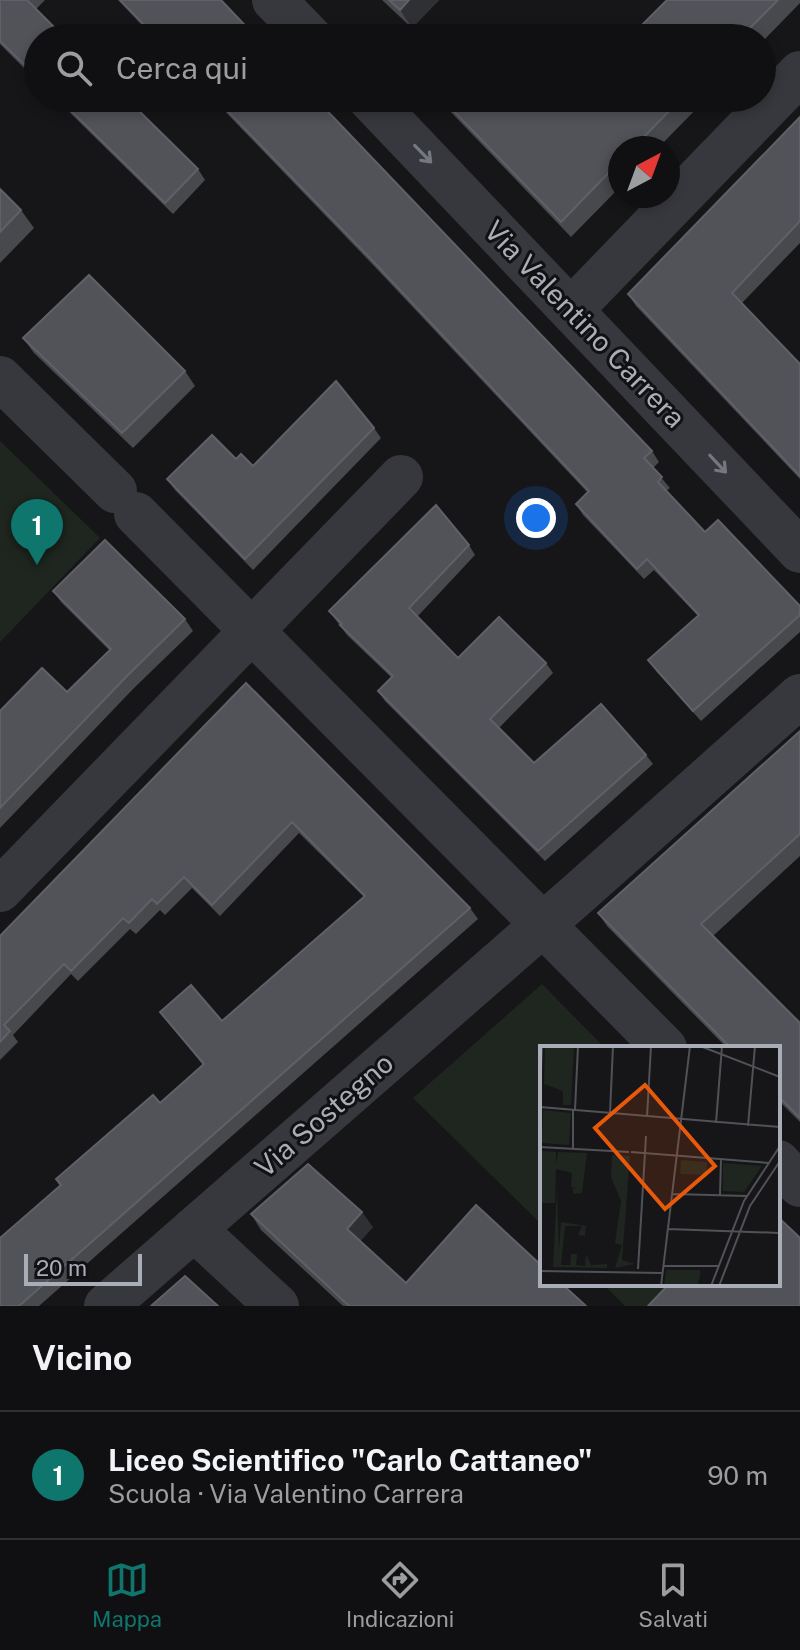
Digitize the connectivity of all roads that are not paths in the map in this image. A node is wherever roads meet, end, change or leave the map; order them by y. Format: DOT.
graph roads {
  1 [pos="274,0"];
  2 [pos="297,24"];
  3 [pos="800,73"];
  4 [pos="776,98"];
  5 [pos="382,112"];
  6 [pos="762,112"];
  7 [pos="571,310"];
  8 [pos="0,378"];
  9 [pos="401,477"];
  10 [pos="800,551"];
  11 [pos="252,632"];
  12 [pos="800,696"];
  13 [pos="0,890"];
  14 [pos="543,925"];
  15 [pos="663,1046"];
  16 [pos="780,1164"];
  17 [pos="800,1185"];
  18 [pos="194,1229"];
  19 [pos="106,1306"];
  20 [pos="277,1306"];
  1 -- 2 [label="street"];
  3 -- 4 [label="street"];
  5 -- 7 [label="street, Via Valentino Carrera, one-way"];
  6 -- 7 [label="street"];
  7 -- 10 [label="street, Via Valentino Carrera, one-way"];
  8 -- 11 [label="street"];
  9 -- 11 [label="street"];
  11 -- 13 [label="street"];
  11 -- 14 [label="street"];
  12 -- 14 [label="street, Via Sostegno"];
  14 -- 15 [label="street"];
  14 -- 18 [label="street, Via Sostegno"];
  16 -- 17 [label="street"];
  18 -- 19 [label="street, Via Sostegno"];
  18 -- 20 [label="street"];
}
